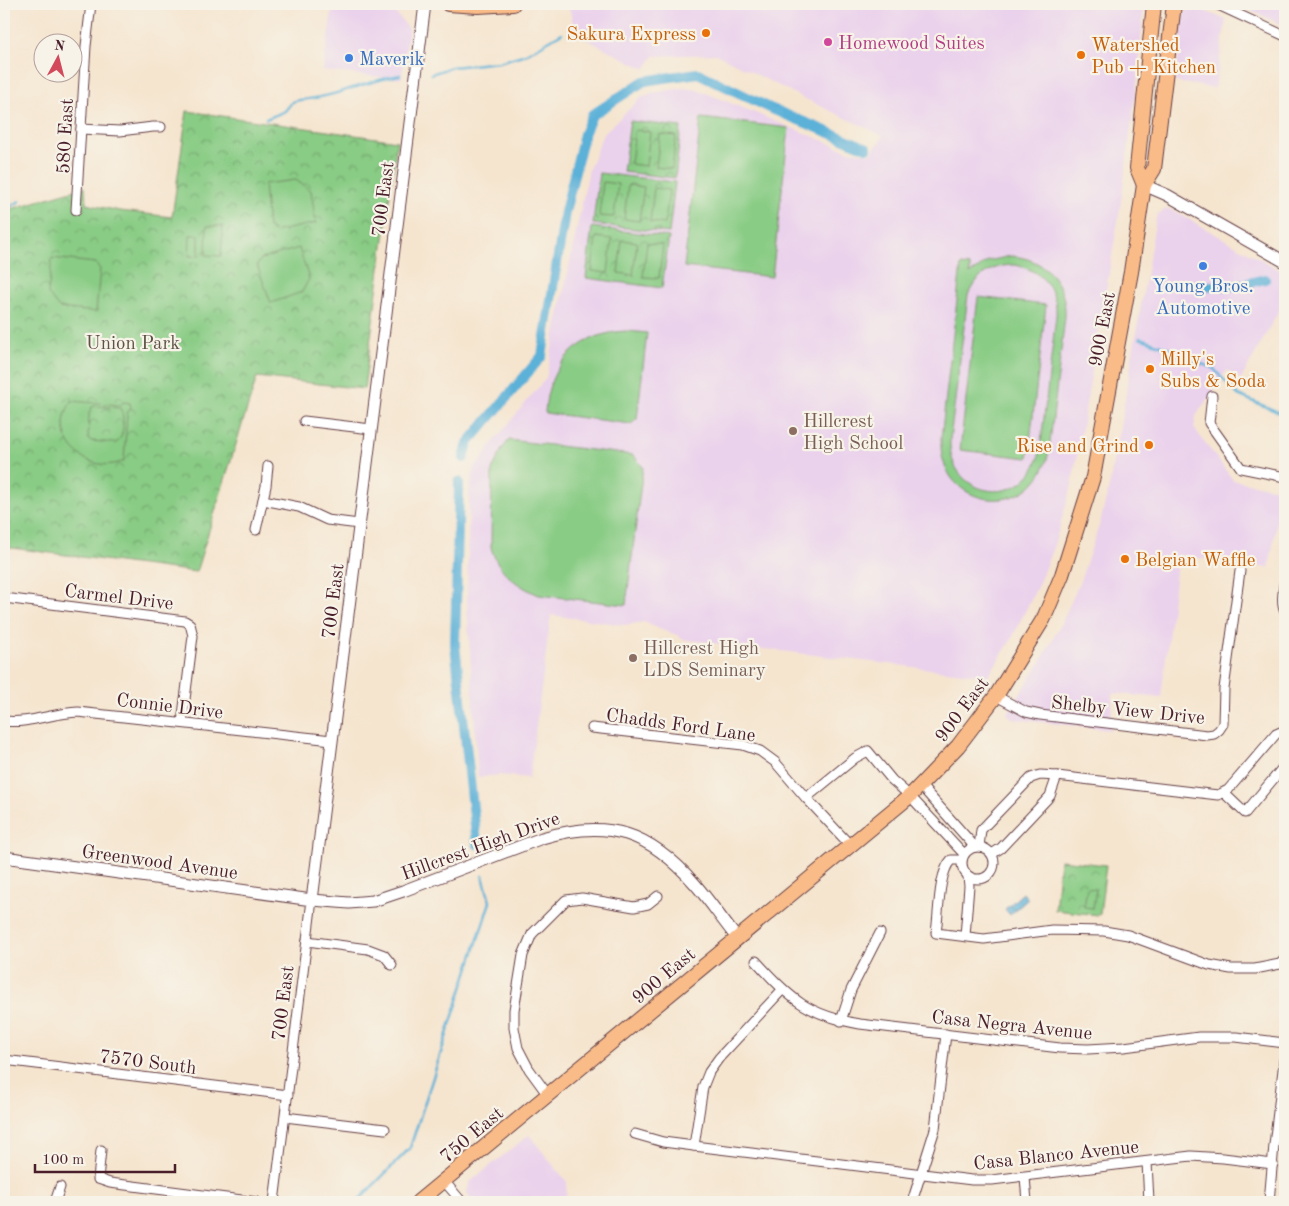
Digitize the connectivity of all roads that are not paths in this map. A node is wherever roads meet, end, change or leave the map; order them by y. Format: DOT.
graph roads {
  1 [pos="91,4"];
  2 [pos="425,4"];
  3 [pos="448,4"];
  4 [pos="513,4"];
  5 [pos="1154,4"];
  6 [pos="1174,4"];
  7 [pos="1216,4"];
  8 [pos="1285,36"];
  9 [pos="161,127"];
  10 [pos="81,129"];
  11 [pos="1144,185"];
  12 [pos="76,210"];
  13 [pos="1285,262"];
  14 [pos="1212,396"];
  15 [pos="304,421"];
  16 [pos="371,429"];
  17 [pos="268,466"];
  18 [pos="1285,477"];
  19 [pos="263,500"];
  20 [pos="359,524"];
  21 [pos="256,530"];
  22 [pos="1240,571"];
  23 [pos="1285,578"];
  24 [pos="4,598"];
  25 [pos="1285,611"];
  26 [pos="996,696"];
  27 [pos="4,720"];
  28 [pos="182,723"];
  29 [pos="592,728"];
  30 [pos="1285,730"];
  31 [pos="332,740"];
  32 [pos="1285,765"];
  33 [pos="1057,776"];
  34 [pos="921,786"];
  35 [pos="1224,793"];
  36 [pos="910,796"];
  37 [pos="806,798"];
  38 [pos="851,846"];
  39 [pos="977,847"];
  40 [pos="992,854"];
  41 [pos="4,857"];
  42 [pos="963,857"];
  43 [pos="968,877"];
  44 [pos="658,896"];
  45 [pos="312,900"];
  46 [pos="880,933"];
  47 [pos="964,936"];
  48 [pos="738,938"];
  49 [pos="307,941"];
  50 [pos="1285,959"];
  51 [pos="756,961"];
  52 [pos="392,965"];
  53 [pos="782,990"];
  54 [pos="841,1021"];
  55 [pos="946,1034"];
  56 [pos="1285,1043"];
  57 [pos="1285,1053"];
  58 [pos="4,1060"];
  59 [pos="288,1095"];
  60 [pos="548,1095"];
  61 [pos="285,1117"];
  62 [pos="385,1129"];
  63 [pos="635,1134"];
  64 [pos="694,1146"];
  65 [pos="101,1150"];
  66 [pos="1147,1162"];
  67 [pos="1273,1164"];
  68 [pos="921,1174"];
  69 [pos="1025,1177"];
  70 [pos="444,1180"];
  71 [pos="60,1188"];
  72 [pos="55,1202"];
  73 [pos="257,1202"];
  74 [pos="274,1202"];
  75 [pos="418,1202"];
  76 [pos="462,1202"];
  77 [pos="912,1202"];
  78 [pos="1027,1202"];
  79 [pos="1150,1202"];
  80 [pos="1269,1202"];
  1 -- 10 [label="street, 580 East"];
  2 -- 16 [label="street, 700 East"];
  3 -- 4 [label="main road"];
  5 -- 11 [label="main road, 900 East"];
  6 -- 11 [label="main road, 900 East"];
  7 -- 8 [label="street"];
  9 -- 10 [label="street"];
  10 -- 12 [label="street, 580 East"];
  11 -- 13 [label="street"];
  11 -- 26 [label="main road, 900 East"];
  14 -- 18 [label="street"];
  15 -- 16 [label="street"];
  16 -- 20 [label="street, 700 East"];
  17 -- 19 [label="street"];
  19 -- 20 [label="street"];
  19 -- 21 [label="street"];
  20 -- 31 [label="street, 700 East"];
  22 -- 26 [label="street, Shelby View Drive"];
  23 -- 25 [label="street"];
  24 -- 28 [label="street, Carmel Drive"];
  26 -- 34 [label="main road, 900 East"];
  27 -- 28 [label="street, Connie Drive"];
  28 -- 31 [label="street, Connie Drive"];
  29 -- 37 [label="street, Chadds Ford Lane"];
  30 -- 35 [label="street"];
  31 -- 45 [label="street, 700 East"];
  32 -- 35 [label="street"];
  33 -- 35 [label="street"];
  33 -- 39 [label="street"];
  33 -- 40 [label="street"];
  34 -- 36 [label="main road, 900 East"];
  34 -- 39 [label="street"];
  36 -- 37 [label="street"];
  36 -- 38 [label="main road, 900 East"];
  36 -- 42 [label="street"];
  37 -- 38 [label="street, Chadds Ford Lane"];
  38 -- 48 [label="main road, 900 East"];
  39 -- 40 [label="street"];
  39 -- 42 [label="street"];
  40 -- 43 [label="street"];
  41 -- 45 [label="street, Greenwood Avenue"];
  42 -- 43 [label="street"];
  42 -- 47 [label="street"];
  43 -- 47 [label="street"];
  44 -- 60 [label="street"];
  45 -- 48 [label="street, Hillcrest High Drive"];
  45 -- 49 [label="street, 700 East"];
  46 -- 54 [label="street"];
  47 -- 50 [label="street"];
  48 -- 60 [label="main road, 900 East"];
  49 -- 52 [label="street"];
  49 -- 59 [label="street, 700 East"];
  51 -- 53 [label="street, Casa Negra Avenue"];
  53 -- 54 [label="street, Casa Negra Avenue"];
  53 -- 64 [label="street"];
  54 -- 55 [label="street, Casa Negra Avenue"];
  55 -- 56 [label="street, Casa Negra Avenue"];
  55 -- 68 [label="street"];
  57 -- 67 [label="street"];
  58 -- 59 [label="street, 7570 South"];
  59 -- 61 [label="street, 700 East"];
  60 -- 70 [label="main road, 750 East"];
  61 -- 62 [label="street"];
  61 -- 74 [label="street, 700 East"];
  63 -- 64 [label="street, Casa Blanco Avenue"];
  64 -- 68 [label="street, Casa Blanco Avenue"];
  65 -- 73 [label="street"];
  66 -- 67 [label="street, Casa Blanco Avenue"];
  66 -- 69 [label="street, Casa Blanco Avenue"];
  66 -- 79 [label="street"];
  67 -- 80 [label="street"];
  68 -- 69 [label="street, Casa Blanco Avenue"];
  68 -- 77 [label="street"];
  69 -- 78 [label="street"];
  70 -- 75 [label="main road, 750 East"];
  70 -- 76 [label="street"];
  71 -- 72 [label="street"];
}
